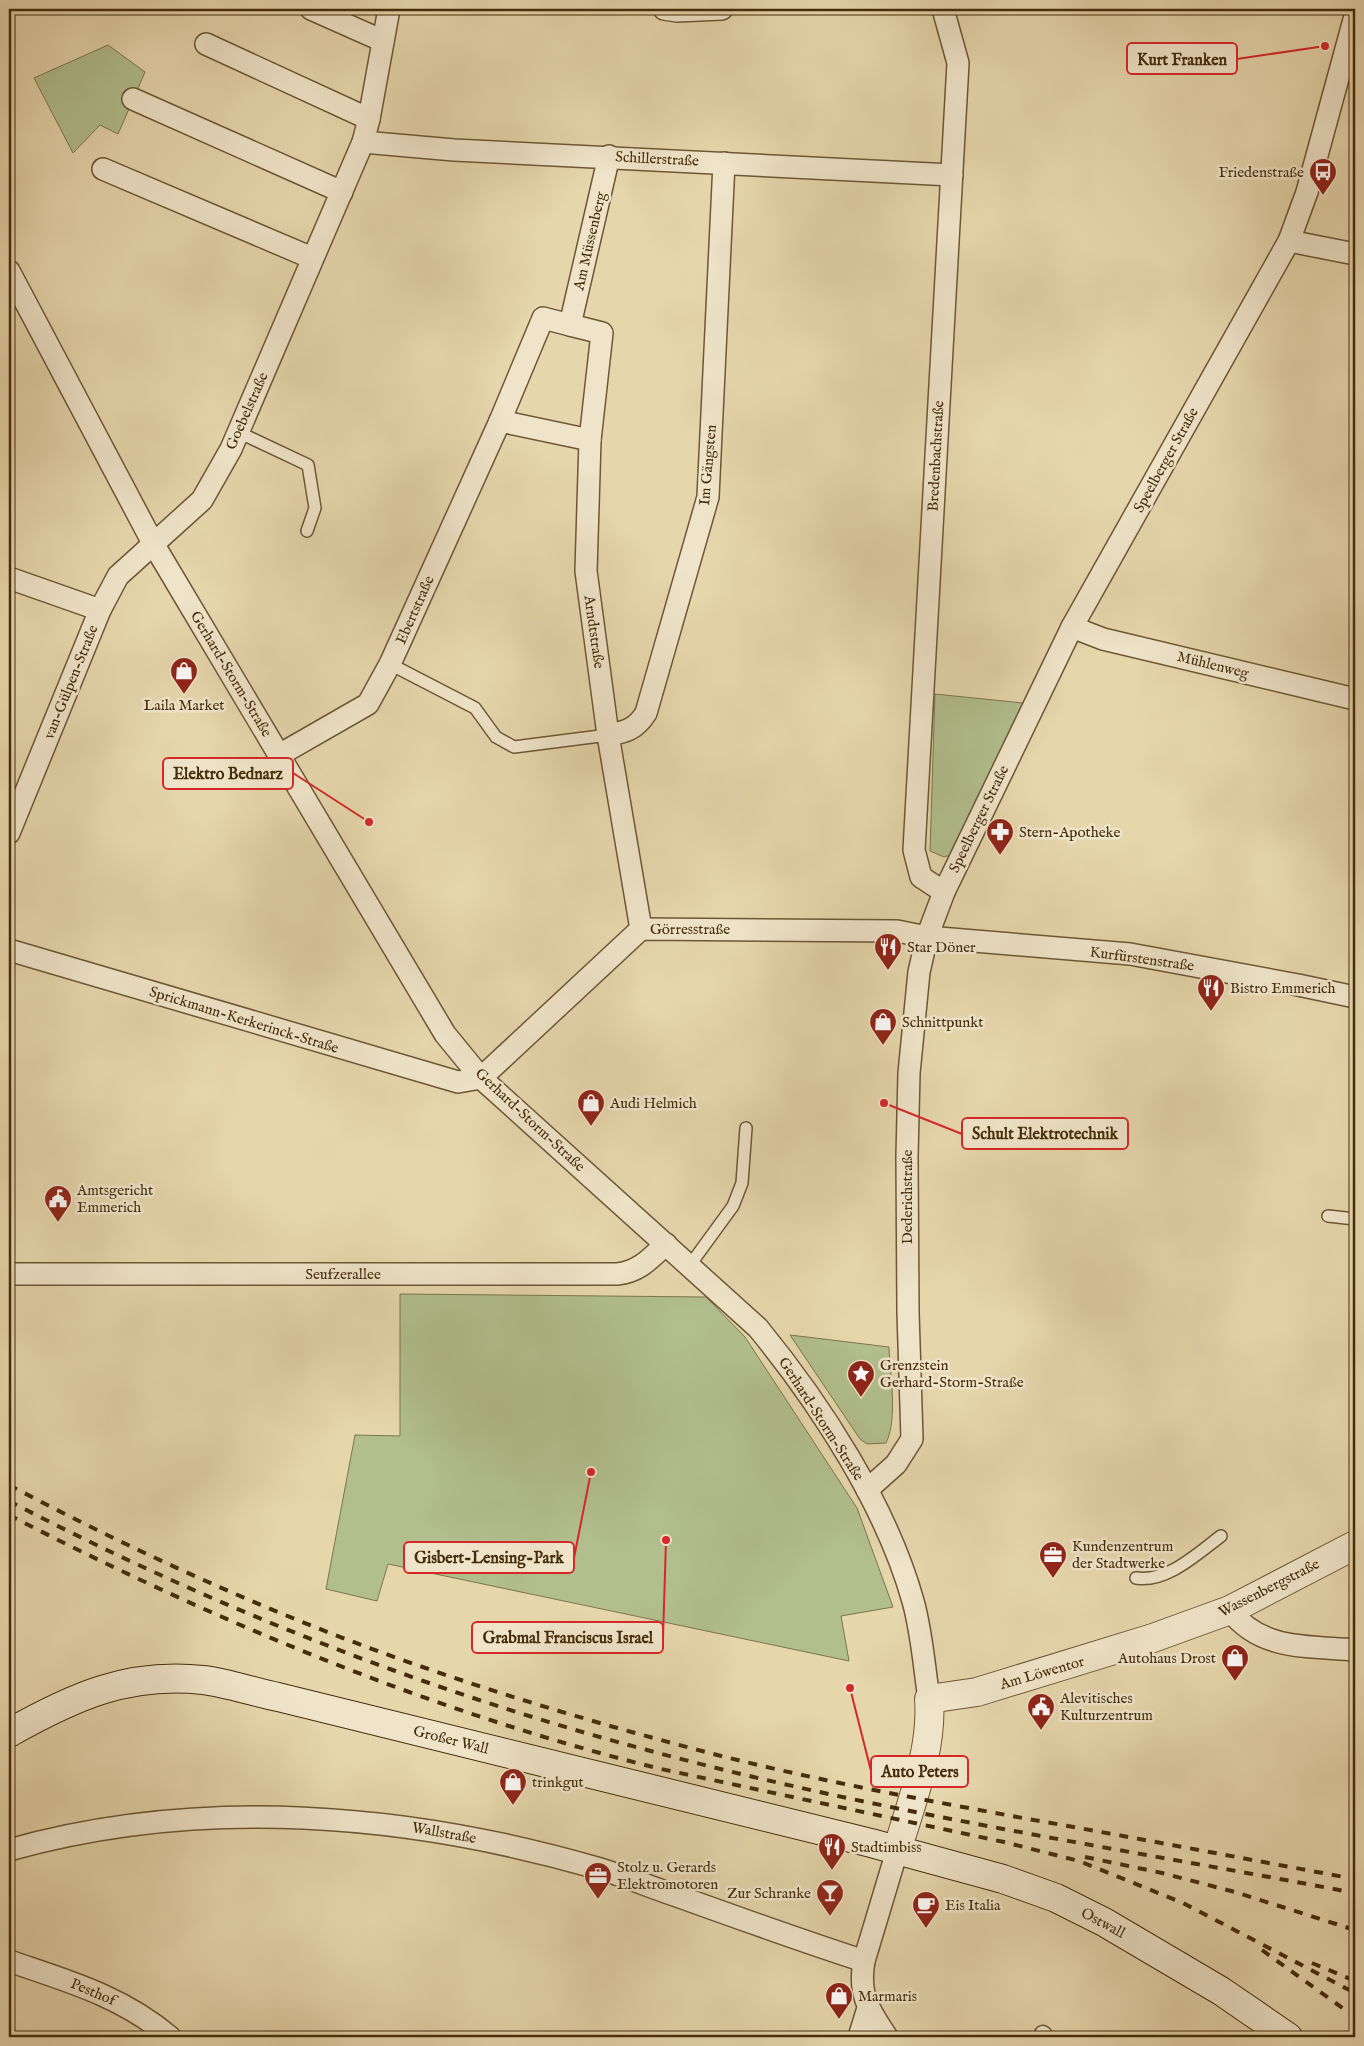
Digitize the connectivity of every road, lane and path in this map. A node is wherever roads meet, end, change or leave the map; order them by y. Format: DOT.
graph roads {
  1 [pos="310,9"];
  2 [pos="389,9"];
  3 [pos="664,9"];
  4 [pos="722,9"];
  5 [pos="943,9"];
  6 [pos="1355,16"];
  7 [pos="383,41"];
  8 [pos="206,44"];
  9 [pos="133,99"];
  10 [pos="369,119"];
  11 [pos="363,142"];
  12 [pos="609,156"];
  13 [pos="724,163"];
  14 [pos="103,169"];
  15 [pos="952,175"];
  16 [pos="342,192"];
  17 [pos="1289,241"];
  18 [pos="1355,254"];
  19 [pos="312,258"];
  20 [pos="9,270"];
  21 [pos="570,325"];
  22 [pos="500,421"];
  23 [pos="238,432"];
  24 [pos="590,440"];
  25 [pos="307,531"];
  26 [pos="154,545"];
  27 [pos="9,578"];
  28 [pos="100,610"];
  29 [pos="1072,627"];
  30 [pos="390,664"];
  31 [pos="1355,700"];
  32 [pos="608,735"];
  33 [pos="279,755"];
  34 [pos="9,833"];
  35 [pos="944,892"];
  36 [pos="641,929"];
  37 [pos="927,937"];
  38 [pos="9,950"];
  39 [pos="1355,998"];
  40 [pos="481,1078"];
  41 [pos="746,1128"];
  42 [pos="1328,1216"];
  43 [pos="1355,1220"];
  44 [pos="666,1244"];
  45 [pos="690,1266"];
  46 [pos="9,1274"];
  47 [pos="867,1490"];
  48 [pos="1221,1536"];
  49 [pos="1355,1545"];
  50 [pos="1136,1578"];
  51 [pos="1230,1610"];
  52 [pos="1153,1638"];
  53 [pos="1355,1650"];
  54 [pos="929,1699"];
  55 [pos="9,1733"];
  56 [pos="9,1850"];
  57 [pos="897,1851"];
  58 [pos="9,1961"];
  59 [pos="864,1961"];
  60 [pos="868,2008"];
  61 [pos="170,2037"];
  62 [pos="859,2037"];
  63 [pos="887,2037"];
  64 [pos="1288,2037"];
  1 -- 7 [label="street"];
  2 -- 7 [label="street, Goebelstraße"];
  3 -- 4 [label="street"];
  5 -- 15 [label="street, Bredenbachstraße"];
  6 -- 17 [label="street, Speelberger Straße"];
  7 -- 10 [label="street, Goebelstraße"];
  8 -- 10 [label="street"];
  9 -- 16 [label="street"];
  10 -- 11 [label="street, Goebelstraße"];
  11 -- 12 [label="street, Schillerstraße"];
  11 -- 16 [label="street, Goebelstraße"];
  12 -- 13 [label="street, Schillerstraße"];
  12 -- 21 [label="street, Am Müssenberg"];
  13 -- 15 [label="street, Schillerstraße"];
  13 -- 32 [label="street, Im Gängsten"];
  14 -- 19 [label="street"];
  15 -- 35 [label="street, Bredenbachstraße"];
  16 -- 19 [label="street, Goebelstraße"];
  17 -- 18 [label="street"];
  17 -- 29 [label="street, Speelberger Straße"];
  19 -- 23 [label="street, Goebelstraße"];
  20 -- 26 [label="street, Gerhard-Storm-Straße"];
  21 -- 22 [label="street, Ebertstraße"];
  21 -- 24 [label="street, Arndtstraße"];
  22 -- 24 [label="street"];
  22 -- 30 [label="street, Ebertstraße"];
  23 -- 25 [label="lane"];
  23 -- 26 [label="street, Goebelstraße"];
  24 -- 32 [label="street, Arndtstraße"];
  26 -- 28 [label="street, van-Gülpen-Straße"];
  26 -- 33 [label="street, Gerhard-Storm-Straße"];
  27 -- 28 [label="street"];
  28 -- 34 [label="street, van-Gülpen-Straße"];
  29 -- 31 [label="street, Mühlenweg"];
  29 -- 35 [label="street, Speelberger Straße"];
  30 -- 32 [label="lane"];
  30 -- 33 [label="street, Ebertstraße"];
  32 -- 36 [label="street, Arndtstraße"];
  33 -- 40 [label="street, Gerhard-Storm-Straße"];
  35 -- 37 [label="street, Dederichstraße"];
  36 -- 37 [label="street, Görresstraße"];
  36 -- 40 [label="street, Görresstraße"];
  37 -- 39 [label="street, Kurfürstenstraße"];
  37 -- 47 [label="street, Dederichstraße"];
  38 -- 40 [label="street, Sprickmann-Kerkerinck-Straße"];
  40 -- 44 [label="street, Gerhard-Storm-Straße"];
  41 -- 45 [label="lane"];
  42 -- 43 [label="lane"];
  44 -- 45 [label="street, Gerhard-Storm-Straße"];
  44 -- 46 [label="street, Seufzerallee"];
  45 -- 47 [label="street, Gerhard-Storm-Straße"];
  47 -- 54 [label="street, Gerhard-Storm-Straße"];
  48 -- 50 [label="lane"];
  49 -- 51 [label="main road, Wassenbergstraße"];
  51 -- 52 [label="main road, Wassenbergstraße"];
  51 -- 53 [label="street"];
  52 -- 54 [label="main road, Am Löwentor"];
  54 -- 57 [label="main road, Gerhard-Storm-Straße"];
  55 -- 57 [label="main road, Großer Wall"];
  56 -- 59 [label="street, Wallstraße"];
  57 -- 59 [label="street"];
  57 -- 64 [label="main road, Ostwall"];
  58 -- 61 [label="street, Pesthof"];
  59 -- 60 [label="street"];
  60 -- 62 [label="street"];
  60 -- 63 [label="street"];
}
